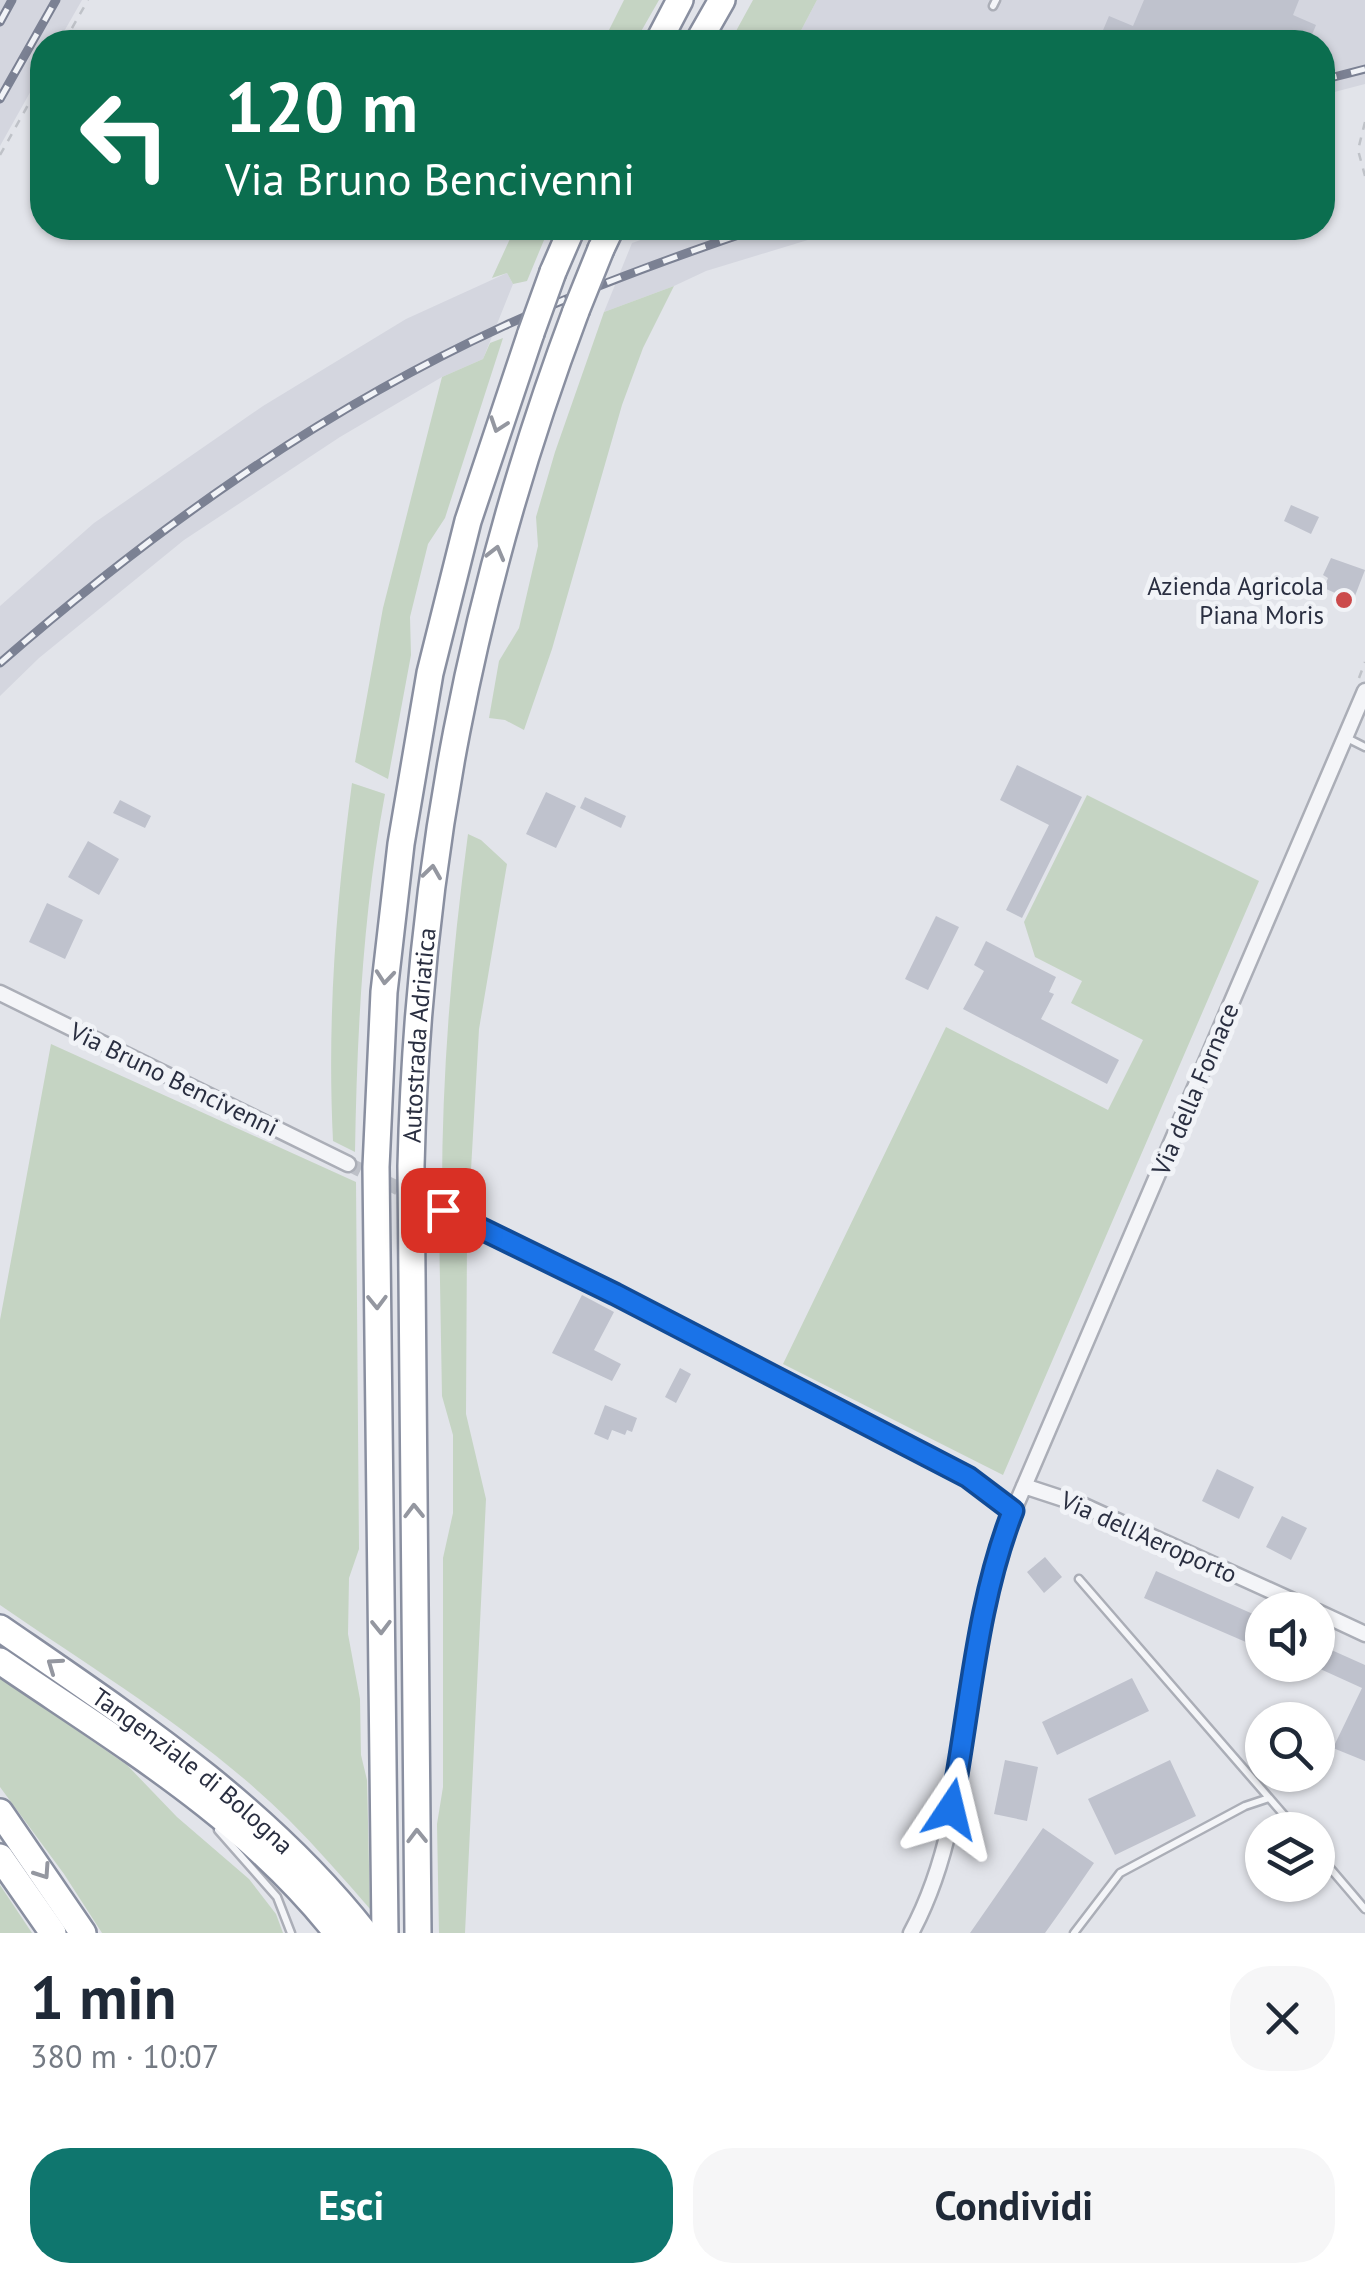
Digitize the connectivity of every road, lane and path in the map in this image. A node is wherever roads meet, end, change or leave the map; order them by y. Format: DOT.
graph roads {
  1 [pos="88,0"];
  2 [pos="680,0"];
  3 [pos="722,0"];
  4 [pos="71,30"];
  5 [pos="664,30"];
  6 [pos="705,30"];
  7 [pos="30,102"];
  8 [pos="1365,122"];
  9 [pos="0,156"];
  10 [pos="1365,176"];
  11 [pos="567,240"];
  12 [pos="605,240"];
  13 [pos="1365,692"];
  14 [pos="1346,737"];
  15 [pos="1365,747"];
  16 [pos="0,994"];
  17 [pos="348,1164"];
  18 [pos="443,1210"];
  19 [pos="1024,1486"];
  20 [pos="1013,1511"];
  21 [pos="1079,1579"];
  22 [pos="1274,1592"];
  23 [pos="1335,1620"];
  24 [pos="0,1628"];
  25 [pos="1365,1634"];
  26 [pos="0,1660"];
  27 [pos="152,1766"];
  28 [pos="1269,1798"];
  29 [pos="0,1812"];
  30 [pos="1281,1812"];
  31 [pos="0,1857"];
  32 [pos="1335,1874"];
  33 [pos="1365,1909"];
  34 [pos="53,1933"];
  35 [pos="83,1933"];
  36 [pos="292,1933"];
  37 [pos="337,1933"];
  38 [pos="365,1933"];
  39 [pos="384,1933"];
  40 [pos="418,1933"];
  41 [pos="910,1933"];
  42 [pos="1074,1933"];
  1 -- 4 [label="path"];
  2 -- 5 [label="highway"];
  3 -- 6 [label="highway"];
  7 -- 9 [label="path"];
  8 -- 10 [label="path"];
  11 -- 39 [label="highway, Autostrada Adriatica, one-way, bridge"];
  40 -- 12 [label="highway, Autostrada Adriatica, one-way, bridge"];
  13 -- 14 [label="street, Via della Fornace"];
  14 -- 15 [label="lane"];
  14 -- 19 [label="street, Via della Fornace"];
  16 -- 17 [label="street, Via Bruno Bencivenni"];
  18 -- 20 [label="street"];
  19 -- 20 [label="street"];
  19 -- 22 [label="street, Via dell'Aeroporto"];
  20 -- 41 [label="street"];
  21 -- 28 [label="lane"];
  23 -- 25 [label="street, Via dell'Aeroporto"];
  38 -- 24 [label="highway, Tangenziale di Bologna, one-way"];
  26 -- 27 [label="highway"];
  27 -- 36 [label="lane"];
  27 -- 37 [label="highway"];
  28 -- 30 [label="lane"];
  28 -- 42 [label="lane"];
  29 -- 35 [label="highway, one-way"];
  31 -- 34 [label="highway"];
  32 -- 33 [label="lane"];
}
